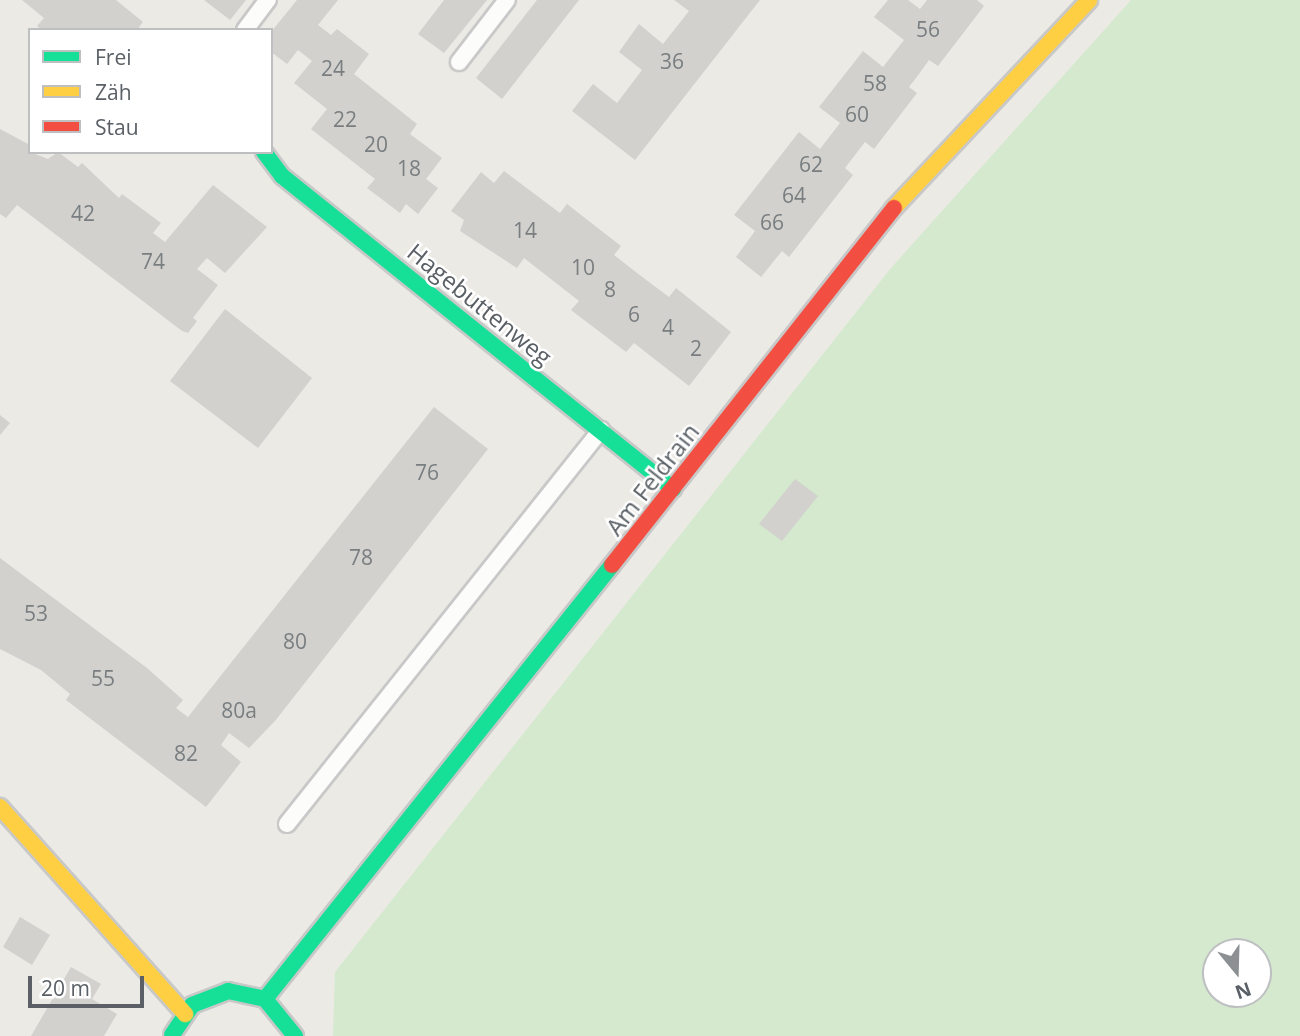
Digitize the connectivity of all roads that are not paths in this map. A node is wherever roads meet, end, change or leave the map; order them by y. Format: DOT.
graph roads {
  1 [pos="268,0"];
  2 [pos="508,0"];
  3 [pos="1089,0"];
  4 [pos="247,28"];
  5 [pos="459,62"];
  6 [pos="266,154"];
  7 [pos="601,430"];
  8 [pos="673,489"];
  9 [pos="0,807"];
  10 [pos="287,824"];
  11 [pos="265,999"];
  12 [pos="185,1014"];
  13 [pos="172,1036"];
  14 [pos="295,1036"];
  1 -- 4 [label="lane"];
  2 -- 5 [label="lane"];
  3 -- 8 [label="street, Am Feldrain"];
  6 -- 7 [label="street, Hagebuttenweg"];
  7 -- 8 [label="street, Hagebuttenweg"];
  7 -- 10 [label="lane"];
  8 -- 11 [label="street, Am Feldrain"];
  9 -- 12 [label="street"];
  11 -- 12 [label="street"];
  11 -- 14 [label="street"];
  12 -- 13 [label="street"];
}
